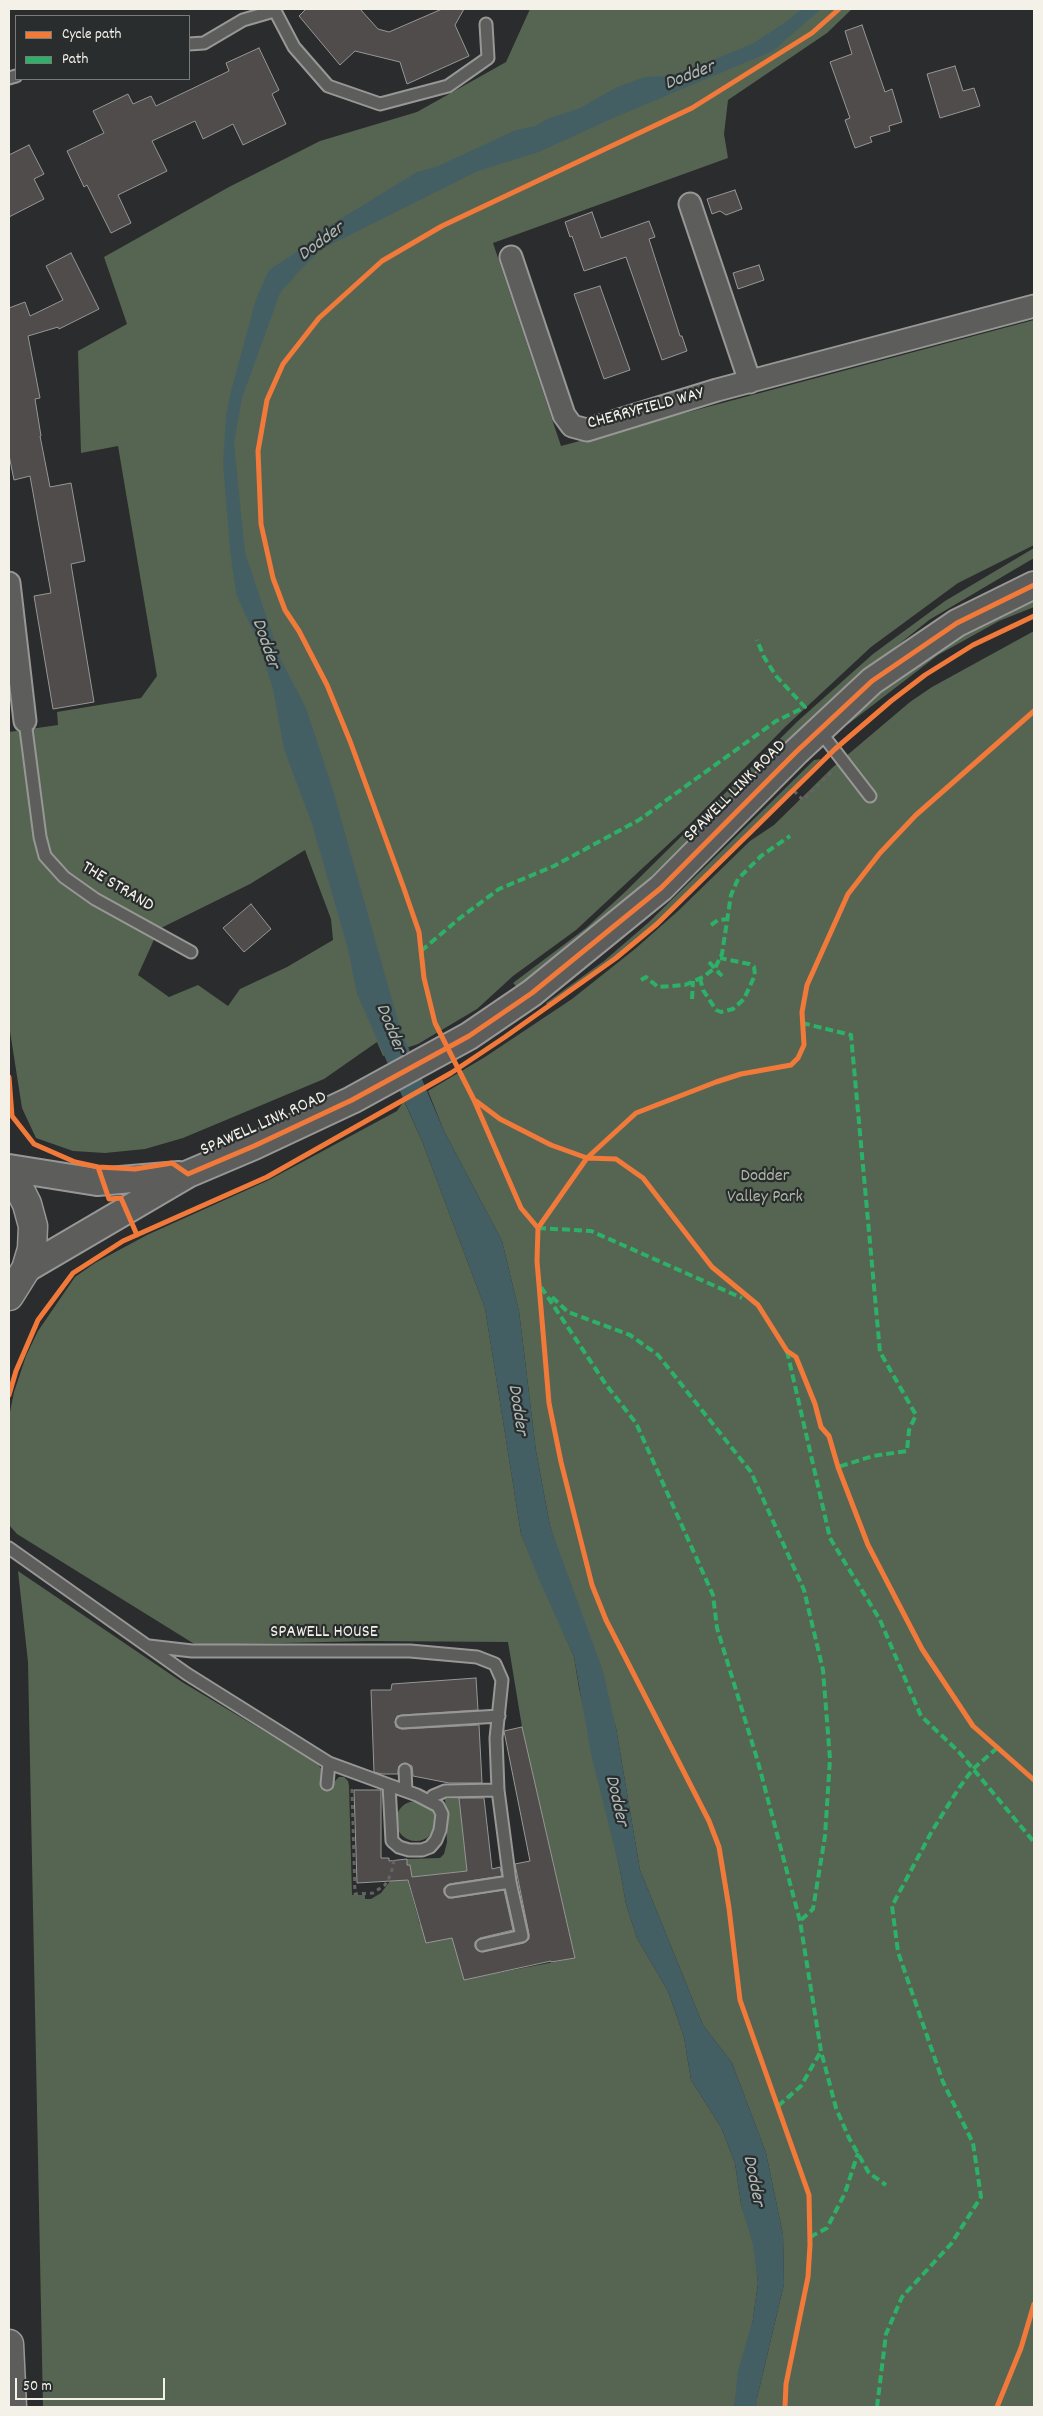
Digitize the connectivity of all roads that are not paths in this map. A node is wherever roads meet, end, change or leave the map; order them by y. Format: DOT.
graph roads {
  1 [pos="274,10"];
  2 [pos="486,24"];
  3 [pos="190,44"];
  4 [pos="690,204"];
  5 [pos="511,257"];
  6 [pos="1034,306"];
  7 [pos="750,382"];
  8 [pos="9,583"];
  9 [pos="1034,585"];
  10 [pos="25,720"];
  11 [pos="819,729"];
  12 [pos="870,796"];
  13 [pos="191,952"];
  14 [pos="9,1168"];
  15 [pos="188,1174"];
  16 [pos="9,1176"];
  17 [pos="26,1269"];
  18 [pos="9,1296"];
  19 [pos="12,1552"];
  20 [pos="147,1646"];
  21 [pos="499,1716"];
  22 [pos="402,1722"];
  23 [pos="329,1763"];
  24 [pos="405,1770"];
  25 [pos="328,1784"];
  26 [pos="390,1785"];
  27 [pos="498,1790"];
  28 [pos="406,1791"];
  29 [pos="430,1801"];
  30 [pos="510,1882"];
  31 [pos="451,1891"];
  32 [pos="482,1945"];
  33 [pos="9,2344"];
  34 [pos="12,2407"];
  1 -- 2 [label="lane"];
  1 -- 3 [label="lane"];
  4 -- 7 [label="street"];
  5 -- 7 [label="street, CHERRYFIELD WAY"];
  6 -- 7 [label="street, CHERRYFIELD WAY"];
  8 -- 10 [label="street"];
  9 -- 11 [label="street, SPAWELL LINK ROAD"];
  10 -- 13 [label="lane, THE STRAND"];
  11 -- 12 [label="lane"];
  11 -- 15 [label="street, SPAWELL LINK ROAD"];
  14 -- 15 [label="street, SPAWELL LINK ROAD"];
  15 -- 17 [label="street, SPAWELL LINK ROAD"];
  16 -- 17 [label="main road"];
  17 -- 18 [label="main road"];
  19 -- 20 [label="lane, SPAWELL HOUSE"];
  20 -- 21 [label="lane, SPAWELL HOUSE"];
  20 -- 23 [label="lane, SPAWELL HOUSE"];
  21 -- 22 [label="lane"];
  21 -- 27 [label="lane"];
  23 -- 25 [label="lane"];
  23 -- 26 [label="lane, SPAWELL HOUSE"];
  24 -- 28 [label="lane"];
  26 -- 28 [label="lane, SPAWELL HOUSE"];
  26 -- 29 [label="lane"];
  27 -- 29 [label="lane"];
  27 -- 30 [label="lane"];
  28 -- 29 [label="lane, SPAWELL HOUSE"];
  30 -- 31 [label="lane"];
  30 -- 32 [label="lane"];
  33 -- 34 [label="main road"];
}
